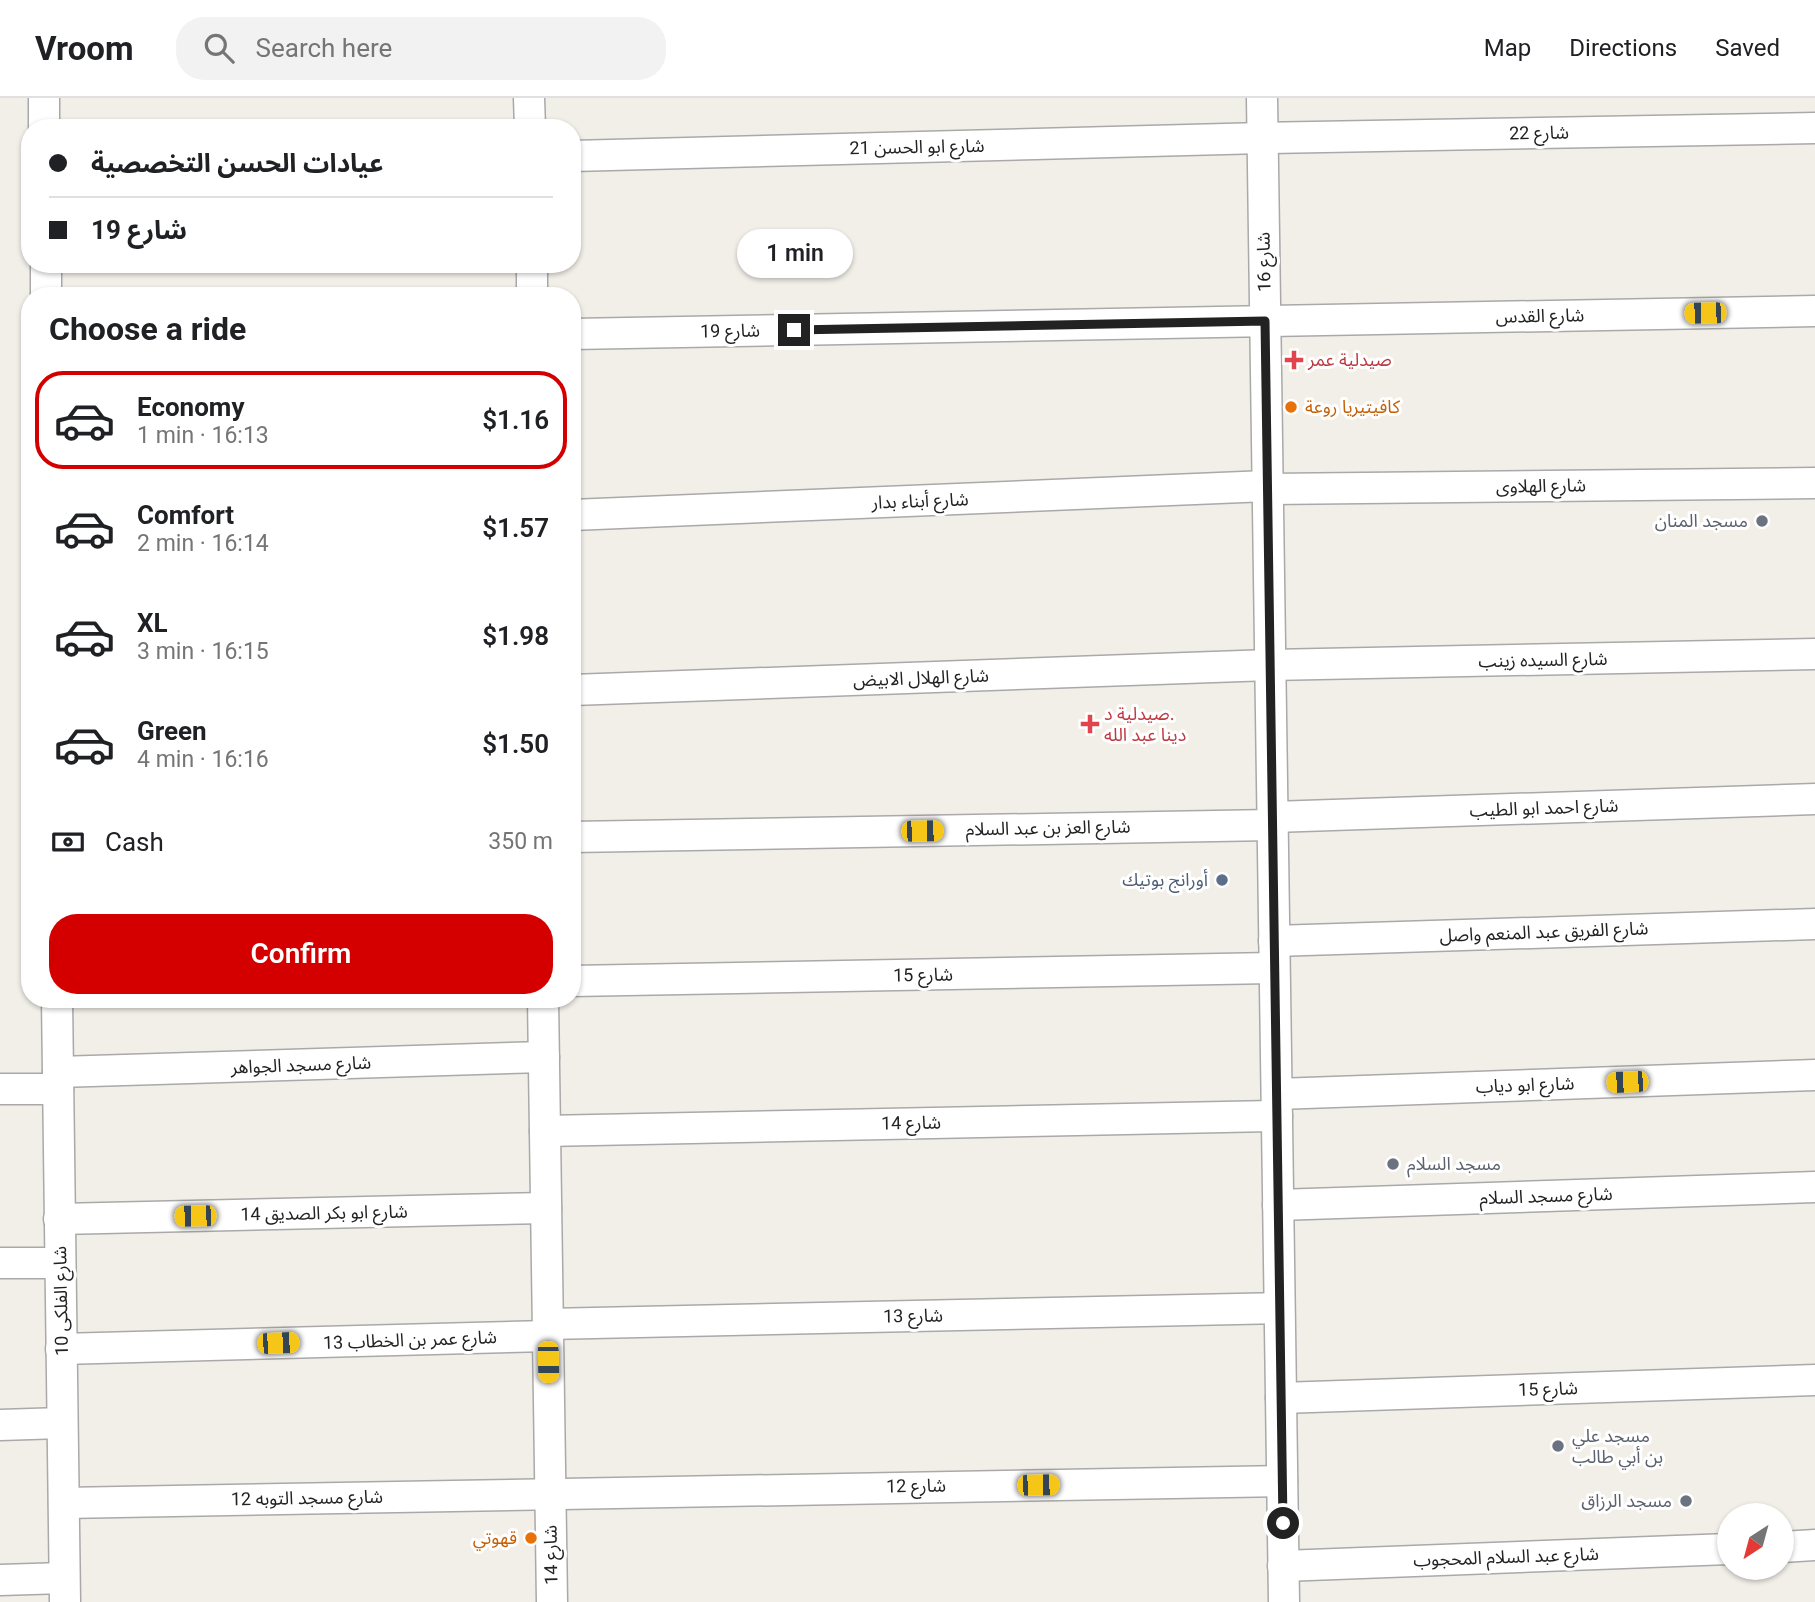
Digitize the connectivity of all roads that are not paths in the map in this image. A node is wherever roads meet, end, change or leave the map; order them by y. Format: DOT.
graph roads {
  1 [pos="44,98"];
  2 [pos="529,98"];
  3 [pos="1262,98"];
  4 [pos="44,119"];
  5 [pos="530,119"];
  6 [pos="1815,128"];
  7 [pos="1263,138"];
  8 [pos="581,156"];
  9 [pos="1815,312"];
  10 [pos="1265,321"];
  11 [pos="581,334"];
  12 [pos="1815,482"];
  13 [pos="1268,488"];
  14 [pos="581,515"];
  15 [pos="1815,654"];
  16 [pos="1270,665"];
  17 [pos="581,690"];
  18 [pos="1815,799"];
  19 [pos="1273,821"];
  20 [pos="581,837"];
  21 [pos="1815,924"];
  22 [pos="1274,955"];
  23 [pos="581,981"];
  24 [pos="57,1008"];
  25 [pos="543,1008"];
  26 [pos="544,1058"];
  27 [pos="1815,1074"];
  28 [pos="58,1080"];
  29 [pos="0,1090"];
  30 [pos="1277,1105"];
  31 [pos="545,1130"];
  32 [pos="1815,1187"];
  33 [pos="1278,1205"];
  34 [pos="546,1208"];
  35 [pos="60,1219"];
  36 [pos="0,1263"];
  37 [pos="60,1263"];
  38 [pos="1279,1308"];
  39 [pos="548,1330"];
  40 [pos="61,1349"];
  41 [pos="1815,1380"];
  42 [pos="1281,1398"];
  43 [pos="62,1423"];
  44 [pos="0,1425"];
  45 [pos="1282,1481"];
  46 [pos="551,1492"];
  47 [pos="64,1503"];
  48 [pos="1815,1545"];
  49 [pos="1794,1546"];
  50 [pos="1717,1549"];
  51 [pos="1283,1566"];
  52 [pos="0,1580"];
  53 [pos="65,1590"];
  54 [pos="552,1602"];
  55 [pos="1284,1602"];
  1 -- 4 [label="street"];
  2 -- 5 [label="street"];
  3 -- 7 [label="street, شارع 16"];
  6 -- 7 [label="street, شارع 22"];
  7 -- 8 [label="street, شارع ابو الحسن 21"];
  7 -- 10 [label="street, شارع 16"];
  9 -- 10 [label="street, شارع القدس"];
  10 -- 11 [label="street, شارع 19"];
  10 -- 13 [label="street, شارع 16"];
  12 -- 13 [label="street, شارع الهلاوى"];
  13 -- 14 [label="street, شارع أبناء بدار"];
  13 -- 16 [label="street, شارع 16"];
  15 -- 16 [label="street, شارع السيده زينب"];
  16 -- 17 [label="street, شارع الهلال الابيض"];
  16 -- 19 [label="street, شارع 16"];
  18 -- 19 [label="street, شارع احمد ابو الطيب"];
  19 -- 20 [label="street, شارع العز بن عبد السلام"];
  19 -- 22 [label="street, شارع 16"];
  21 -- 22 [label="street, شارع الفريق عبد المنعم واصل"];
  22 -- 23 [label="street, شارع 15"];
  22 -- 30 [label="street, شارع 16"];
  24 -- 28 [label="street, شارع الفلكى 10"];
  25 -- 26 [label="street, شارع 14"];
  26 -- 28 [label="street, شارع مسجد الجواهر"];
  26 -- 31 [label="street, شارع 14"];
  27 -- 30 [label="street, شارع ابو دياب"];
  28 -- 29 [label="street"];
  28 -- 35 [label="street, شارع الفلكى 10"];
  30 -- 31 [label="street, شارع 14"];
  30 -- 33 [label="street, شارع 16"];
  31 -- 34 [label="street, شارع 14"];
  32 -- 33 [label="street, شارع مسجد السلام"];
  33 -- 38 [label="street, شارع 16"];
  34 -- 35 [label="street, شارع ابو بكر الصديق 14"];
  34 -- 39 [label="street, شارع 14"];
  35 -- 37 [label="street, شارع الفلكى 10"];
  36 -- 37 [label="street"];
  37 -- 40 [label="street, شارع الفلكى 10"];
  38 -- 39 [label="street, شارع 13"];
  38 -- 42 [label="street, شارع 16"];
  39 -- 40 [label="street, شارع عمر بن الخطاب 13"];
  39 -- 46 [label="street, شارع 14"];
  40 -- 43 [label="street, شارع الفلكى 10"];
  41 -- 42 [label="street, شارع 15"];
  42 -- 45 [label="street, شارع 16"];
  43 -- 44 [label="street"];
  43 -- 47 [label="street, شارع الفلكى 10"];
  45 -- 46 [label="street, شارع 12"];
  45 -- 51 [label="street, شارع 16"];
  46 -- 47 [label="street, شارع مسجد التوبه 12"];
  46 -- 54 [label="street, شارع 14"];
  47 -- 53 [label="street, شارع الفلكى 10"];
  48 -- 49 [label="street"];
  50 -- 51 [label="street, شارع عبد السلام المحجوب"];
  51 -- 55 [label="street, شارع 16"];
  52 -- 53 [label="street"];
}
